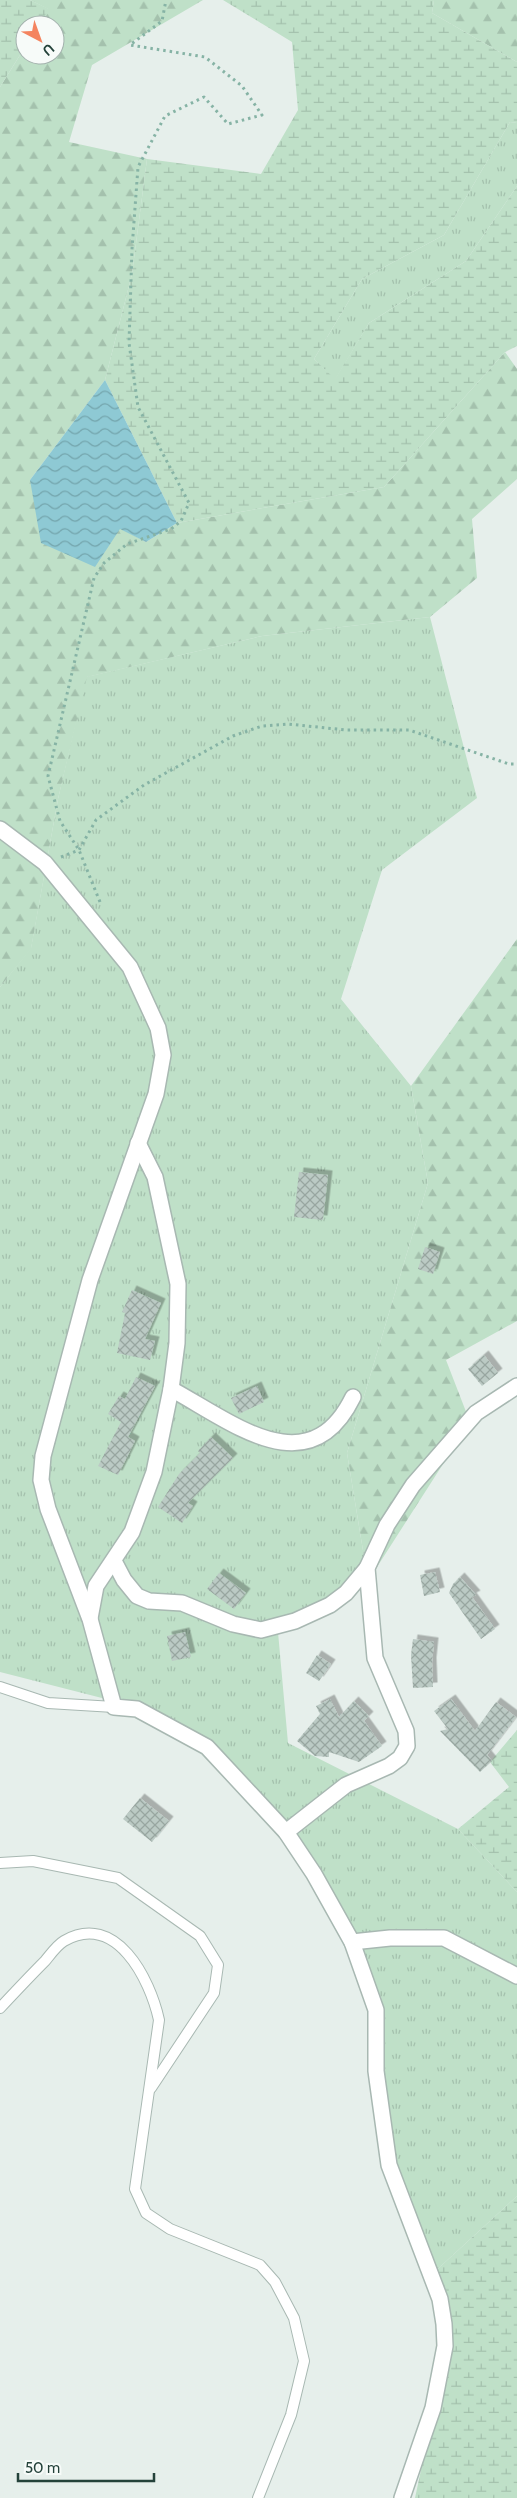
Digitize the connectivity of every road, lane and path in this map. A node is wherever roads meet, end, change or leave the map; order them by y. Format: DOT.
graph roads {
  1 [pos="166,0"];
  2 [pos="517,764"];
  3 [pos="0,829"];
  4 [pos="138,1143"];
  5 [pos="517,1386"];
  6 [pos="171,1389"];
  7 [pos="353,1396"];
  8 [pos="114,1561"];
  9 [pos="367,1568"];
  10 [pos="90,1619"];
  11 [pos="0,1687"];
  12 [pos="114,1707"];
  13 [pos="286,1832"];
  14 [pos="0,1864"];
  15 [pos="352,1942"];
  16 [pos="517,1976"];
  17 [pos="0,2008"];
  18 [pos="149,2091"];
  19 [pos="258,2498"];
  20 [pos="402,2498"];
  1 -- 2 [label="path"];
  3 -- 4 [label="street"];
  4 -- 6 [label="street"];
  4 -- 10 [label="street"];
  5 -- 9 [label="street"];
  6 -- 7 [label="street"];
  6 -- 8 [label="street"];
  8 -- 9 [label="street"];
  8 -- 10 [label="street"];
  9 -- 13 [label="street"];
  10 -- 12 [label="street"];
  11 -- 12 [label="lane"];
  12 -- 13 [label="street"];
  13 -- 15 [label="street"];
  14 -- 18 [label="lane"];
  15 -- 16 [label="street"];
  15 -- 20 [label="street"];
  17 -- 18 [label="lane"];
  18 -- 19 [label="lane"];
}
